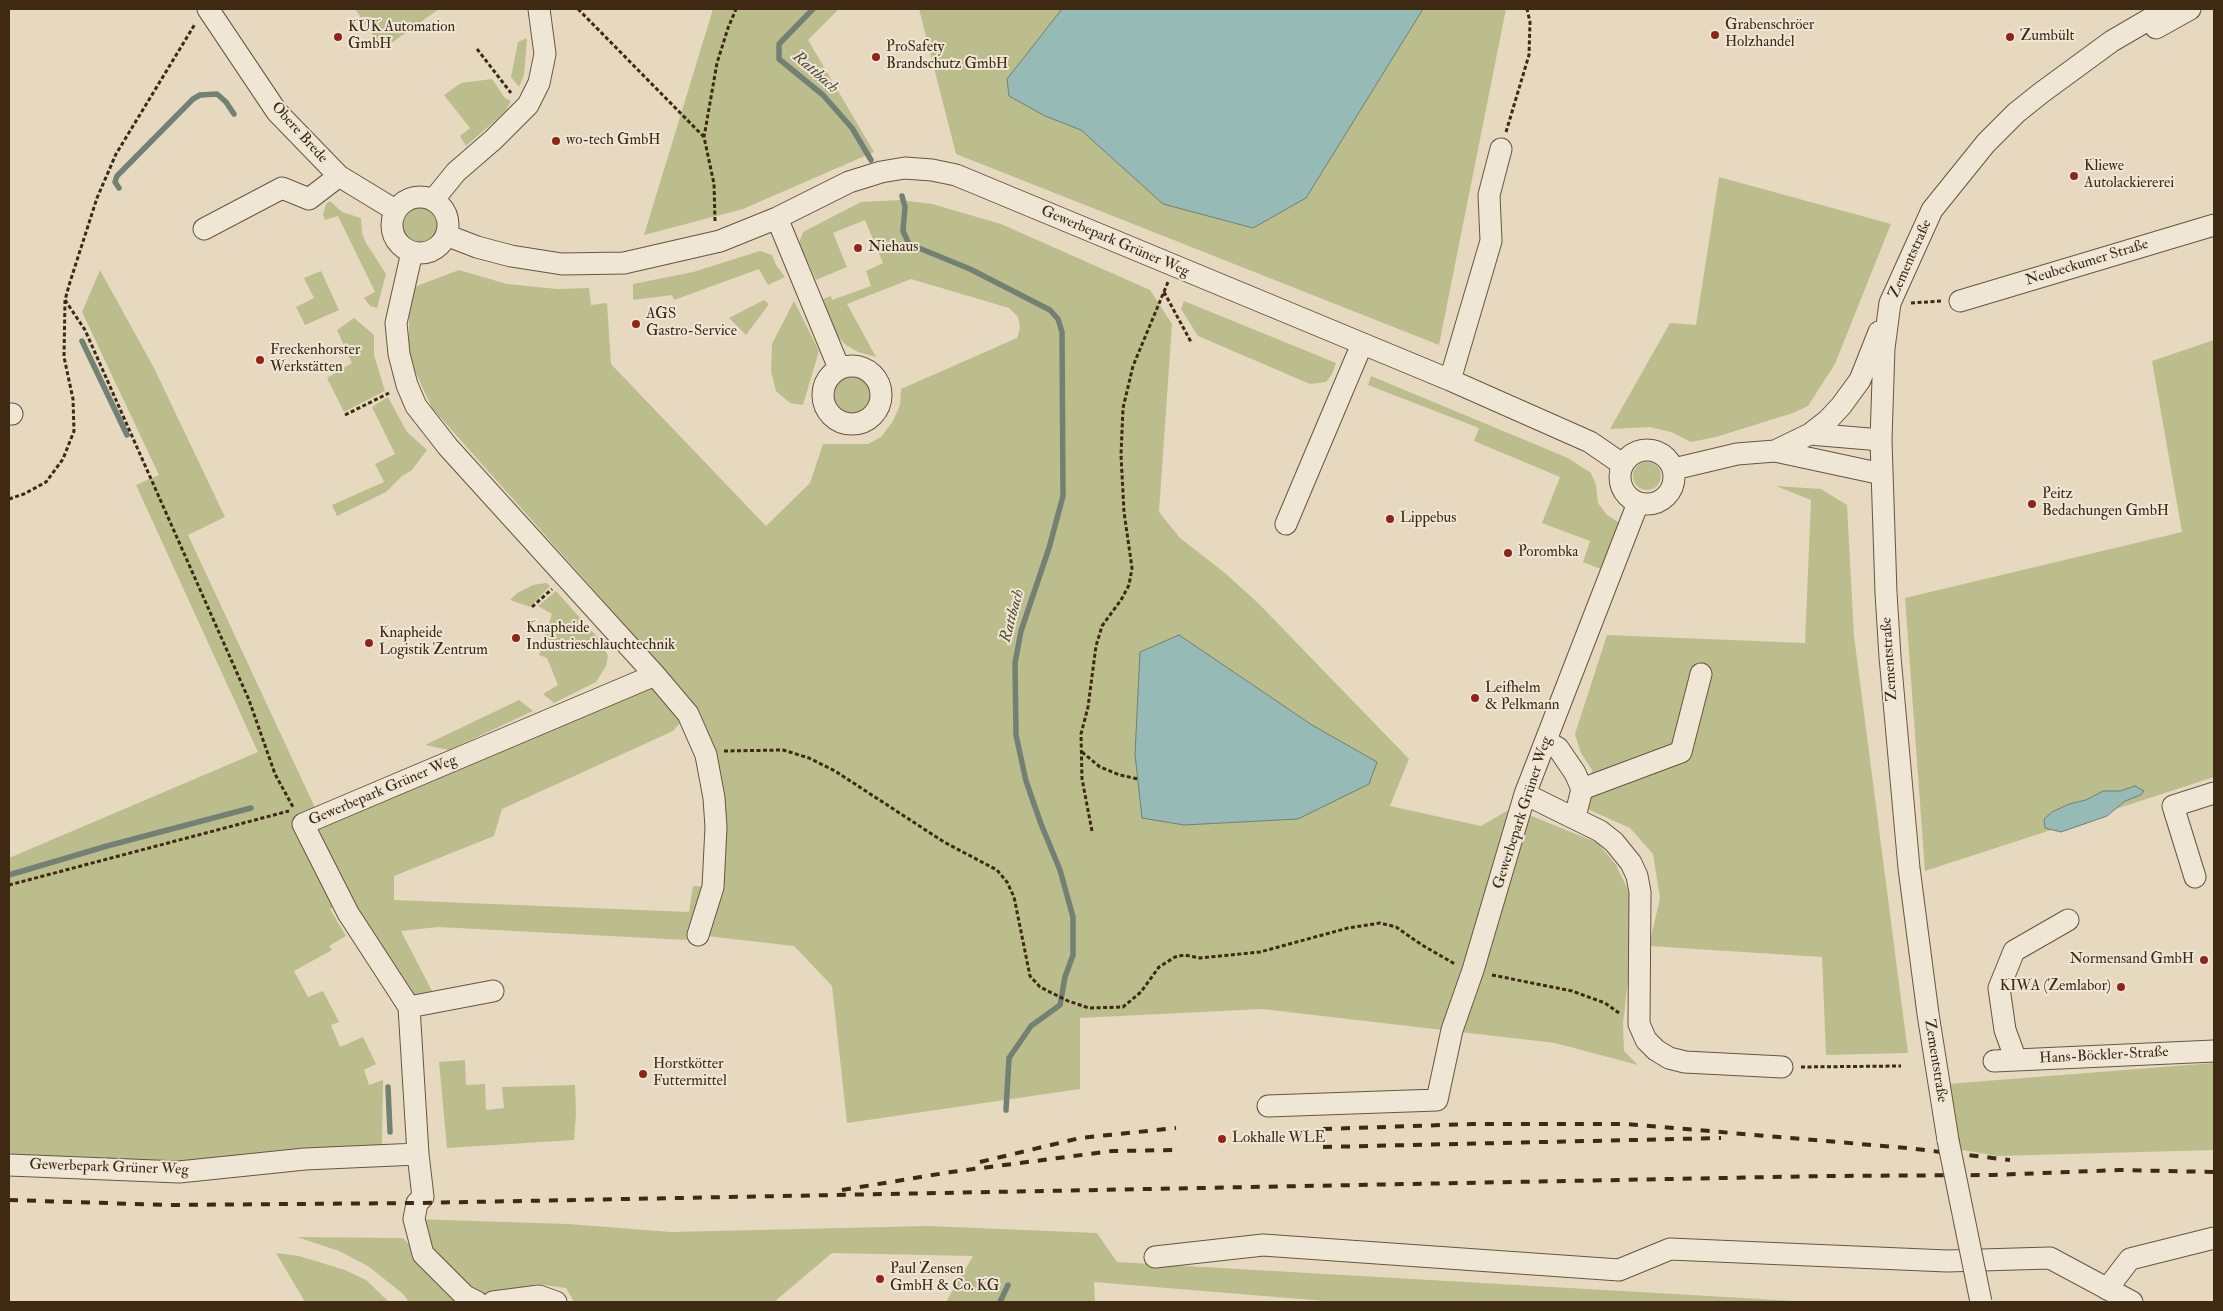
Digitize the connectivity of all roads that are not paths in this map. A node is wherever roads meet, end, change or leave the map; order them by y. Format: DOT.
graph roads {
  1 [pos="539,9"];
  2 [pos="2168,9"];
  3 [pos="2190,9"];
  4 [pos="199,13"];
  5 [pos="2067,75"];
  6 [pos="1501,149"];
  7 [pos="339,176"];
  8 [pos="434,199"];
  9 [pos="395,210"];
  10 [pos="777,218"];
  11 [pos="2214,225"];
  12 [pos="204,229"];
  13 [pos="446,235"];
  14 [pos="412,252"];
  15 [pos="1960,301"];
  16 [pos="1890,304"];
  17 [pos="1362,344"];
  18 [pos="839,368"];
  19 [pos="1450,380"];
  20 [pos="1810,434"];
  21 [pos="1881,440"];
  22 [pos="1775,451"];
  23 [pos="1622,464"];
  24 [pos="1674,469"];
  25 [pos="1882,474"];
  26 [pos="1638,503"];
  27 [pos="1286,524"];
  28 [pos="1701,674"];
  29 [pos="655,675"];
  30 [pos="1546,741"];
  31 [pos="1582,789"];
  32 [pos="2214,793"];
  33 [pos="1525,794"];
  34 [pos="1575,817"];
  35 [pos="2195,877"];
  36 [pos="2068,920"];
  37 [pos="698,935"];
  38 [pos="493,991"];
  39 [pos="409,1007"];
  40 [pos="2214,1051"];
  41 [pos="2016,1060"];
  42 [pos="1994,1061"];
  43 [pos="1782,1067"];
  44 [pos="1268,1106"];
  45 [pos="418,1154"];
  46 [pos="9,1165"];
  47 [pos="2214,1238"];
  48 [pos="1155,1257"];
  49 [pos="2107,1289"];
  50 [pos="477,1302"];
  51 [pos="493,1302"];
  52 [pos="556,1302"];
  53 [pos="1981,1302"];
  54 [pos="2132,1302"];
  1 -- 8 [label="street"];
  2 -- 5 [label="street, Zementstraße"];
  3 -- 5 [label="street, Zementstraße"];
  4 -- 7 [label="street, Obere Brede"];
  5 -- 16 [label="street, Zementstraße"];
  6 -- 19 [label="street"];
  7 -- 9 [label="street, Obere Brede"];
  7 -- 12 [label="street"];
  8 -- 9 [label="street"];
  8 -- 13 [label="street"];
  9 -- 14 [label="street"];
  10 -- 13 [label="street, Gewerbepark Grüner Weg"];
  10 -- 17 [label="street, Gewerbepark Grüner Weg"];
  10 -- 18 [label="street"];
  11 -- 15 [label="street, Neubeckumer Straße"];
  13 -- 14 [label="street"];
  14 -- 29 [label="street"];
  16 -- 20 [label="street"];
  16 -- 21 [label="street, Zementstraße"];
  17 -- 19 [label="street, Gewerbepark Grüner Weg"];
  17 -- 27 [label="street"];
  19 -- 23 [label="street, Gewerbepark Grüner Weg"];
  20 -- 21 [label="street"];
  20 -- 22 [label="street"];
  21 -- 25 [label="street, Zementstraße"];
  22 -- 24 [label="street"];
  22 -- 25 [label="street"];
  23 -- 24 [label="street"];
  23 -- 26 [label="street"];
  24 -- 26 [label="street"];
  25 -- 53 [label="street, Zementstraße, bridge"];
  26 -- 30 [label="street, Gewerbepark Grüner Weg"];
  28 -- 31 [label="street"];
  29 -- 37 [label="street"];
  29 -- 39 [label="street, Gewerbepark Grüner Weg"];
  30 -- 31 [label="street"];
  30 -- 33 [label="street, Gewerbepark Grüner Weg"];
  31 -- 34 [label="street"];
  32 -- 35 [label="street"];
  33 -- 34 [label="street"];
  33 -- 44 [label="street, Gewerbepark Grüner Weg"];
  34 -- 43 [label="street"];
  36 -- 41 [label="street"];
  38 -- 39 [label="street"];
  39 -- 45 [label="street, Gewerbepark Grüner Weg"];
  40 -- 41 [label="street, Hans-Böckler-Straße"];
  41 -- 42 [label="street, Hans-Böckler-Straße"];
  45 -- 46 [label="street, Gewerbepark Grüner Weg"];
  45 -- 50 [label="street, Gewerbepark Grüner Weg"];
  47 -- 49 [label="street"];
  48 -- 49 [label="street"];
  49 -- 54 [label="street"];
  51 -- 52 [label="street"];
}
